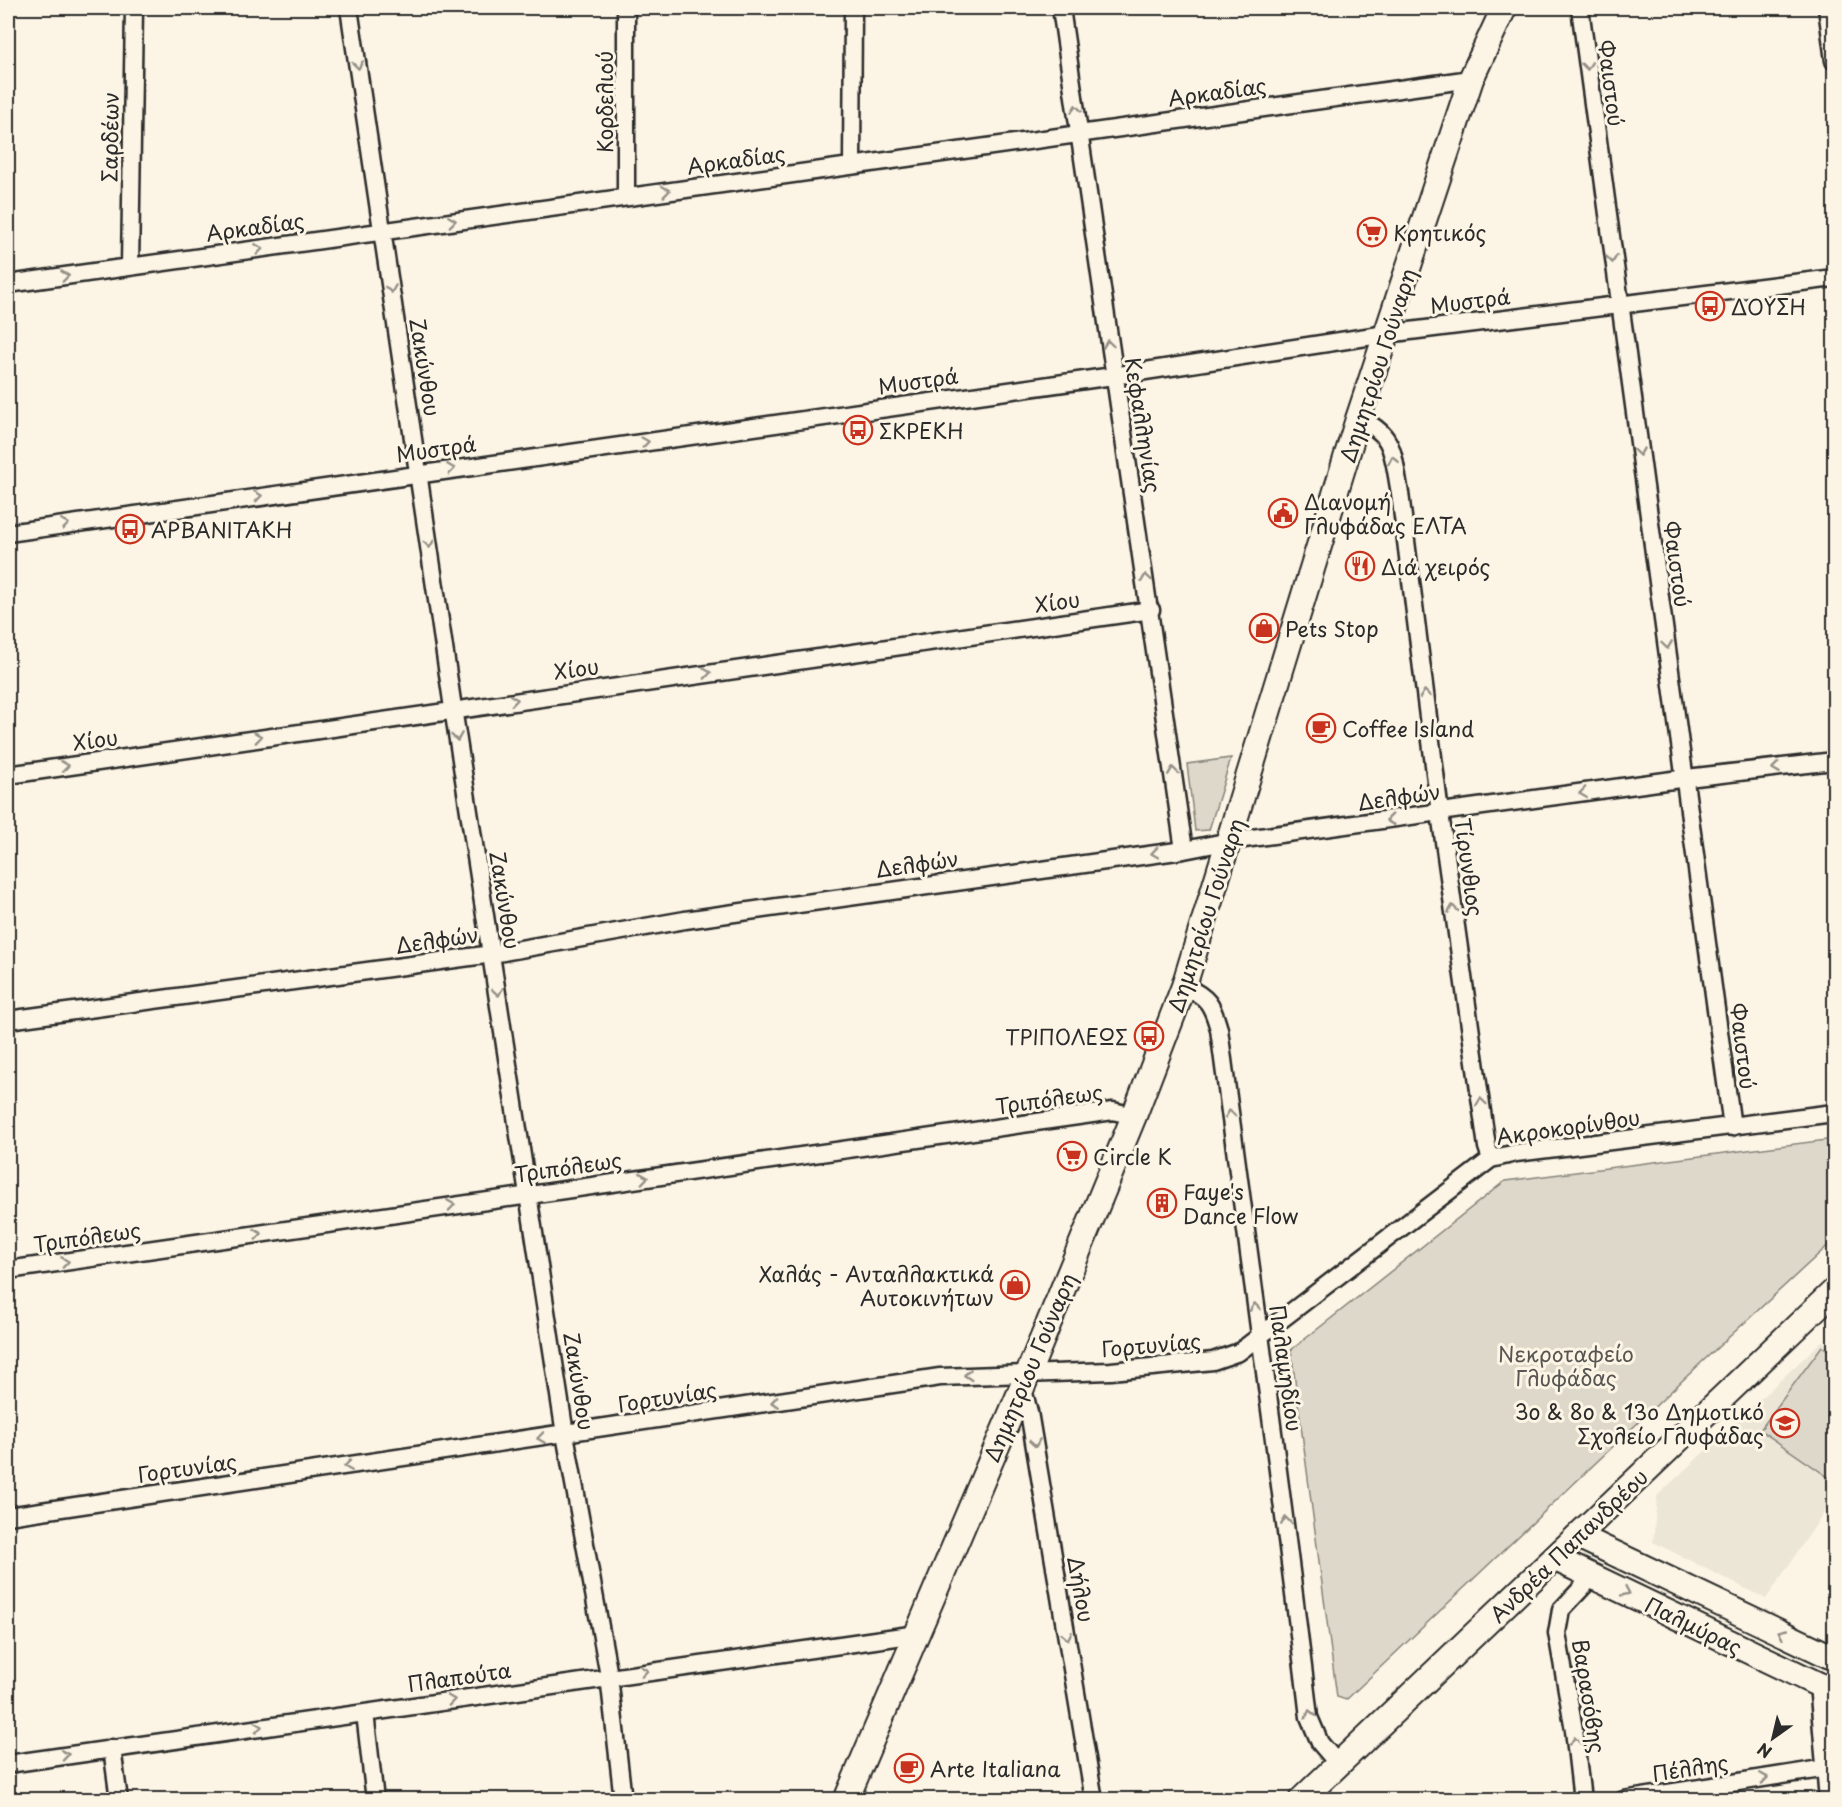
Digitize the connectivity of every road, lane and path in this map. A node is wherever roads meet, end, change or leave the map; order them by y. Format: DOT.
graph roads {
  1 [pos="134,8"];
  2 [pos="349,8"];
  3 [pos="626,8"];
  4 [pos="853,8"];
  5 [pos="1061,8"];
  6 [pos="1504,8"];
  7 [pos="1580,8"];
  8 [pos="1827,8"];
  9 [pos="1834,61"];
  10 [pos="1471,79"];
  11 [pos="1080,132"];
  12 [pos="852,165"];
  13 [pos="626,197"];
  14 [pos="382,231"];
  15 [pos="130,267"];
  16 [pos="1834,278"];
  17 [pos="8,284"];
  18 [pos="1618,304"];
  19 [pos="1386,333"];
  20 [pos="1113,376"];
  21 [pos="1358,419"];
  22 [pos="419,473"];
  23 [pos="8,533"];
  24 [pos="1151,610"];
  25 [pos="453,708"];
  26 [pos="1834,761"];
  27 [pos="8,775"];
  28 [pos="1687,778"];
  29 [pos="1440,813"];
  30 [pos="1230,841"];
  31 [pos="1184,850"];
  32 [pos="492,954"];
  33 [pos="1184,986"];
  34 [pos="8,1020"];
  35 [pos="1834,1113"];
  36 [pos="1134,1116"];
  37 [pos="1732,1127"];
  38 [pos="1491,1159"];
  39 [pos="529,1194"];
  40 [pos="8,1270"];
  41 [pos="1832,1299"];
  42 [pos="1259,1337"];
  43 [pos="1024,1381"];
  44 [pos="565,1434"];
  45 [pos="8,1516"];
  46 [pos="1578,1536"];
  47 [pos="1554,1558"];
  48 [pos="1593,1576"];
  49 [pos="917,1634"];
  50 [pos="1834,1658"];
  51 [pos="609,1676"];
  52 [pos="1826,1688"];
  53 [pos="365,1713"];
  54 [pos="112,1748"];
  55 [pos="8,1764"];
  56 [pos="1338,1764"];
  57 [pos="1830,1768"];
  58 [pos="849,1796"];
  59 [pos="1308,1796"];
  60 [pos="119,1800"];
  61 [pos="375,1800"];
  62 [pos="623,1800"];
  63 [pos="1094,1800"];
  64 [pos="1582,1800"];
  65 [pos="1623,1800"];
  66 [pos="1828,1800"];
  1 -- 15 [label="street, Σαρδέων"];
  2 -- 14 [label="street, Ζακύνθου, one-way"];
  3 -- 13 [label="street, Κορδελιού"];
  4 -- 12 [label="street"];
  11 -- 5 [label="street, Κεφαλληνίας, one-way"];
  6 -- 10 [label="main road, Δημητρίου Γούναρη"];
  7 -- 18 [label="street, Φαιστού, one-way"];
  8 -- 9 [label="street"];
  10 -- 11 [label="street, Αρκαδίας"];
  10 -- 19 [label="main road, Δημητρίου Γούναρη"];
  11 -- 12 [label="street, Αρκαδίας"];
  20 -- 11 [label="street, Κεφαλληνίας, one-way"];
  13 -- 12 [label="street, Αρκαδίας, one-way"];
  14 -- 13 [label="street, Αρκαδίας, one-way"];
  15 -- 14 [label="street, Αρκαδίας, one-way"];
  14 -- 22 [label="street, Ζακύνθου, one-way"];
  17 -- 15 [label="street, Αρκαδίας, one-way"];
  16 -- 18 [label="street, Μυστρά"];
  18 -- 19 [label="street, Μυστρά"];
  18 -- 28 [label="street, Φαιστού, one-way"];
  19 -- 20 [label="street, Μυστρά"];
  19 -- 21 [label="main road, Δημητρίου Γούναρη"];
  22 -- 20 [label="street, Μυστρά, one-way"];
  24 -- 20 [label="street, Κεφαλληνίας, one-way"];
  29 -- 21 [label="street, Τίρυνθιος, one-way"];
  21 -- 30 [label="main road, Δημητρίου Γούναρη"];
  23 -- 22 [label="street, Μυστρά, one-way"];
  22 -- 25 [label="street, Ζακύνθου, one-way"];
  25 -- 24 [label="street, Χίου, one-way"];
  31 -- 24 [label="street, Κεφαλληνίας, one-way"];
  27 -- 25 [label="street, Χίου, one-way"];
  25 -- 32 [label="street, Ζακύνθου, one-way"];
  26 -- 28 [label="street, Δελφών, one-way"];
  28 -- 29 [label="street, Δελφών, one-way"];
  28 -- 37 [label="street, Φαιστού"];
  29 -- 30 [label="street, Δελφών, one-way"];
  38 -- 29 [label="street, Τίρυνθιος, one-way"];
  30 -- 31 [label="street, Δελφών"];
  30 -- 33 [label="main road, Δημητρίου Γούναρη"];
  31 -- 32 [label="street, Δελφών, one-way"];
  32 -- 34 [label="street, Δελφών"];
  32 -- 39 [label="street, Ζακύνθου, one-way"];
  33 -- 36 [label="main road, Δημητρίου Γούναρη"];
  42 -- 33 [label="street, Παλαμηδίου, one-way"];
  35 -- 37 [label="street, Ακροκορίνθου"];
  39 -- 36 [label="street, Τριπόλεως, one-way"];
  36 -- 43 [label="main road, Δημητρίου Γούναρη"];
  37 -- 38 [label="street, Ακροκορίνθου"];
  38 -- 42 [label="street, Ακροκορίνθου"];
  40 -- 39 [label="street, Τριπόλεως, one-way"];
  39 -- 44 [label="street, Ζακύνθου"];
  41 -- 46 [label="main road, Ανδρέα Παπανδρέου"];
  42 -- 43 [label="street, Γορτυνίας"];
  56 -- 42 [label="street, Παλαμηδίου, one-way"];
  43 -- 44 [label="street, Γορτυνίας, one-way"];
  43 -- 49 [label="main road, Δημητρίου Γούναρη"];
  43 -- 63 [label="street, Δήλου, one-way"];
  44 -- 45 [label="street, Γορτυνίας, one-way"];
  44 -- 51 [label="street, Ζακύνθου"];
  46 -- 47 [label="main road, Ανδρέα Παπανδρέου"];
  50 -- 46 [label="main road, Παλμύρας, one-way"];
  47 -- 48 [label="main road, Παλμύρας"];
  47 -- 56 [label="main road, Ανδρέα Παπανδρέου"];
  48 -- 52 [label="main road, Παλμύρας, one-way"];
  64 -- 48 [label="street, Βαρασόβης, one-way"];
  51 -- 49 [label="street, Πλαπούτα, one-way"];
  49 -- 58 [label="main road, Δημητρίου Γούναρη"];
  53 -- 51 [label="street, Πλαπούτα, one-way"];
  51 -- 62 [label="street, Ζακύνθου"];
  52 -- 57 [label="street"];
  54 -- 53 [label="street, Πλαπούτα, one-way"];
  53 -- 61 [label="street"];
  55 -- 54 [label="street, Πλαπούτα, one-way"];
  54 -- 60 [label="street"];
  56 -- 59 [label="main road, Ανδρέα Παπανδρέου"];
  65 -- 57 [label="street, Πέλλης, one-way"];
  57 -- 66 [label="street"];
}
